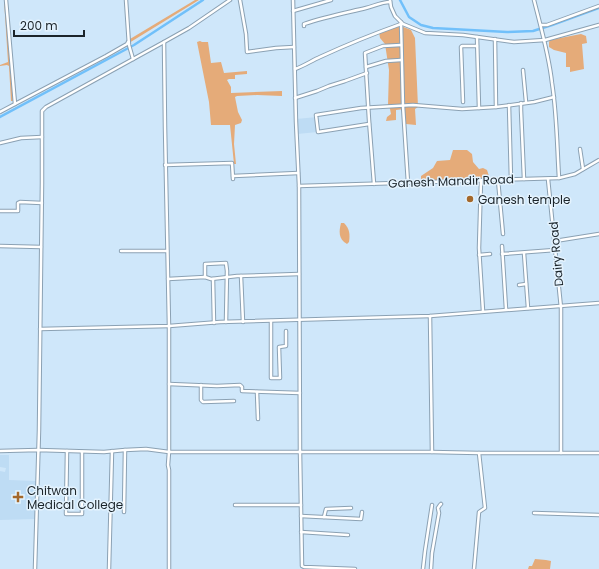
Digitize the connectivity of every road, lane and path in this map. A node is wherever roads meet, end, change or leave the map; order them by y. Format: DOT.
graph roads {
  1 [pos="6,0"];
  2 [pos="126,0"];
  3 [pos="230,0"];
  4 [pos="240,0"];
  5 [pos="293,0"];
  6 [pos="331,0"];
  7 [pos="534,0"];
  8 [pos="390,1"];
  9 [pos="599,6"];
  10 [pos="294,11"];
  11 [pos="401,23"];
  12 [pos="599,25"];
  13 [pos="304,26"];
  14 [pos="541,26"];
  15 [pos="477,37"];
  16 [pos="495,39"];
  17 [pos="545,40"];
  18 [pos="164,42"];
  19 [pos="129,43"];
  20 [pos="401,45"];
  21 [pos="477,46"];
  22 [pos="294,47"];
  23 [pos="133,59"];
  24 [pos="401,60"];
  25 [pos="366,67"];
  26 [pos="295,69"];
  27 [pos="523,70"];
  28 [pos="367,73"];
  29 [pos="554,97"];
  30 [pos="295,98"];
  31 [pos="463,102"];
  32 [pos="526,102"];
  33 [pos="521,103"];
  34 [pos="15,104"];
  35 [pos="509,105"];
  36 [pos="403,106"];
  37 [pos="496,107"];
  38 [pos="368,108"];
  39 [pos="479,108"];
  40 [pos="0,112"];
  41 [pos="369,124"];
  42 [pos="42,137"];
  43 [pos="0,143"];
  44 [pos="580,149"];
  45 [pos="599,160"];
  46 [pos="165,165"];
  47 [pos="583,169"];
  48 [pos="298,173"];
  49 [pos="233,176"];
  50 [pos="559,178"];
  51 [pos="233,179"];
  52 [pos="524,179"];
  53 [pos="548,179"];
  54 [pos="481,180"];
  55 [pos="498,180"];
  56 [pos="511,180"];
  57 [pos="408,183"];
  58 [pos="374,184"];
  59 [pos="299,186"];
  60 [pos="42,203"];
  61 [pos="0,211"];
  62 [pos="504,234"];
  63 [pos="599,234"];
  64 [pos="555,241"];
  65 [pos="0,246"];
  66 [pos="502,246"];
  67 [pos="41,247"];
  68 [pos="555,250"];
  69 [pos="167,251"];
  70 [pos="121,252"];
  71 [pos="524,253"];
  72 [pos="490,254"];
  73 [pos="502,254"];
  74 [pos="480,255"];
  75 [pos="299,274"];
  76 [pos="241,276"];
  77 [pos="205,278"];
  78 [pos="226,278"];
  79 [pos="168,279"];
  80 [pos="213,279"];
  81 [pos="526,284"];
  82 [pos="519,285"];
  83 [pos="599,303"];
  84 [pos="560,305"];
  85 [pos="528,308"];
  86 [pos="506,309"];
  87 [pos="483,311"];
  88 [pos="430,316"];
  89 [pos="300,320"];
  90 [pos="271,321"];
  91 [pos="226,322"];
  92 [pos="243,322"];
  93 [pos="214,323"];
  94 [pos="168,326"];
  95 [pos="40,329"];
  96 [pos="286,331"];
  97 [pos="168,384"];
  98 [pos="201,385"];
  99 [pos="257,392"];
  100 [pos="300,393"];
  101 [pos="234,401"];
  102 [pos="258,419"];
  103 [pos="38,450"];
  104 [pos="125,450"];
  105 [pos="0,451"];
  106 [pos="67,451"];
  107 [pos="112,451"];
  108 [pos="82,452"];
  109 [pos="168,452"];
  110 [pos="300,452"];
  111 [pos="432,452"];
  112 [pos="479,453"];
  113 [pos="599,453"];
  114 [pos="561,454"];
  115 [pos="441,504"];
  116 [pos="235,505"];
  117 [pos="301,505"];
  118 [pos="432,505"];
  119 [pos="351,508"];
  120 [pos="124,512"];
  121 [pos="362,512"];
  122 [pos="534,513"];
  123 [pos="599,515"];
  124 [pos="301,516"];
  125 [pos="324,517"];
  126 [pos="301,532"];
  127 [pos="348,535"];
  128 [pos="301,567"];
  129 [pos="35,569"];
  130 [pos="109,569"];
  131 [pos="169,569"];
  132 [pos="355,569"];
  133 [pos="423,569"];
  134 [pos="431,569"];
  135 [pos="474,569"];
  1 -- 34 [label="street"];
  2 -- 19 [label="street"];
  3 -- 18 [label="street"];
  4 -- 22 [label="street"];
  5 -- 10 [label="street"];
  6 -- 10 [label="street"];
  7 -- 14 [label="street"];
  8 -- 11 [label="street"];
  8 -- 13 [label="street"];
  9 -- 14 [label="street"];
  10 -- 22 [label="street"];
  11 -- 15 [label="street"];
  11 -- 20 [label="street"];
  11 -- 26 [label="street"];
  12 -- 17 [label="street"];
  14 -- 17 [label="street"];
  15 -- 16 [label="street"];
  15 -- 21 [label="street"];
  16 -- 17 [label="street"];
  16 -- 37 [label="street"];
  17 -- 29 [label="street"];
  18 -- 23 [label="street"];
  18 -- 46 [label="street"];
  19 -- 23 [label="street"];
  19 -- 34 [label="street"];
  20 -- 24 [label="street"];
  20 -- 25 [label="street"];
  21 -- 31 [label="street"];
  21 -- 39 [label="street"];
  22 -- 26 [label="street"];
  23 -- 42 [label="street"];
  24 -- 25 [label="street"];
  24 -- 36 [label="street"];
  25 -- 28 [label="street"];
  26 -- 30 [label="street"];
  27 -- 32 [label="street"];
  28 -- 30 [label="street"];
  28 -- 38 [label="street"];
  29 -- 32 [label="street"];
  29 -- 50 [label="street"];
  30 -- 48 [label="street"];
  32 -- 33 [label="street"];
  33 -- 35 [label="street"];
  33 -- 52 [label="street"];
  34 -- 40 [label="street"];
  35 -- 37 [label="street"];
  35 -- 56 [label="street"];
  36 -- 38 [label="street"];
  36 -- 39 [label="street"];
  36 -- 57 [label="street"];
  37 -- 39 [label="street"];
  38 -- 41 [label="street"];
  38 -- 41 [label="street"];
  41 -- 58 [label="street"];
  42 -- 43 [label="street"];
  42 -- 60 [label="street"];
  44 -- 47 [label="street"];
  45 -- 47 [label="street, Ganesh Mandir Road"];
  46 -- 49 [label="street"];
  46 -- 69 [label="street"];
  47 -- 50 [label="street, Ganesh Mandir Road"];
  48 -- 49 [label="street"];
  48 -- 59 [label="street"];
  49 -- 51 [label="street"];
  50 -- 53 [label="street, Ganesh Mandir Road"];
  52 -- 53 [label="street, Ganesh Mandir Road"];
  52 -- 56 [label="street, Ganesh Mandir Road"];
  53 -- 64 [label="street, Dairy Road"];
  54 -- 55 [label="street, Ganesh Mandir Road"];
  54 -- 57 [label="street, Ganesh Mandir Road"];
  54 -- 74 [label="street"];
  55 -- 56 [label="street, Ganesh Mandir Road"];
  55 -- 62 [label="street"];
  57 -- 58 [label="street, Ganesh Mandir Road"];
  58 -- 59 [label="street, Ganesh Mandir Road"];
  59 -- 75 [label="street"];
  60 -- 61 [label="street"];
  60 -- 67 [label="street"];
  63 -- 64 [label="street"];
  64 -- 68 [label="street, Dairy Road"];
  65 -- 67 [label="street"];
  66 -- 73 [label="street"];
  67 -- 95 [label="street"];
  68 -- 71 [label="street"];
  68 -- 84 [label="street, Dairy Road"];
  69 -- 70 [label="street"];
  69 -- 79 [label="street"];
  71 -- 73 [label="street"];
  71 -- 81 [label="street"];
  72 -- 74 [label="street"];
  73 -- 86 [label="street"];
  74 -- 87 [label="street"];
  75 -- 76 [label="street"];
  75 -- 89 [label="street"];
  76 -- 78 [label="street"];
  76 -- 92 [label="street"];
  77 -- 78 [label="street"];
  77 -- 79 [label="street"];
  77 -- 80 [label="street"];
  78 -- 80 [label="street"];
  78 -- 91 [label="street"];
  79 -- 94 [label="street"];
  80 -- 93 [label="street"];
  81 -- 82 [label="street"];
  81 -- 85 [label="street"];
  83 -- 84 [label="street"];
  84 -- 85 [label="street"];
  84 -- 114 [label="street, Dairy Road"];
  85 -- 86 [label="street"];
  86 -- 87 [label="street"];
  87 -- 88 [label="street"];
  88 -- 89 [label="street"];
  88 -- 111 [label="street"];
  89 -- 90 [label="street"];
  89 -- 100 [label="street"];
  90 -- 92 [label="street"];
  90 -- 96 [label="street"];
  91 -- 92 [label="street"];
  91 -- 93 [label="street"];
  93 -- 94 [label="street"];
  94 -- 95 [label="street"];
  94 -- 97 [label="street"];
  95 -- 103 [label="street"];
  97 -- 98 [label="street"];
  97 -- 109 [label="street"];
  98 -- 99 [label="street"];
  98 -- 101 [label="street"];
  99 -- 100 [label="street"];
  99 -- 102 [label="street"];
  100 -- 110 [label="street"];
  103 -- 105 [label="street"];
  103 -- 106 [label="street"];
  103 -- 129 [label="street"];
  104 -- 107 [label="street"];
  104 -- 109 [label="street"];
  104 -- 120 [label="street"];
  106 -- 108 [label="street"];
  106 -- 108 [label="street"];
  107 -- 108 [label="street"];
  107 -- 130 [label="street"];
  109 -- 110 [label="street"];
  109 -- 131 [label="street"];
  110 -- 111 [label="street"];
  110 -- 117 [label="street"];
  111 -- 112 [label="street"];
  112 -- 114 [label="street"];
  112 -- 135 [label="street"];
  113 -- 114 [label="street"];
  115 -- 134 [label="street"];
  116 -- 117 [label="street"];
  117 -- 124 [label="street"];
  118 -- 133 [label="street"];
  119 -- 125 [label="street"];
  121 -- 125 [label="street"];
  122 -- 123 [label="street"];
  124 -- 125 [label="street"];
  124 -- 126 [label="street"];
  126 -- 127 [label="street"];
  126 -- 128 [label="street"];
  128 -- 132 [label="street"];
}
